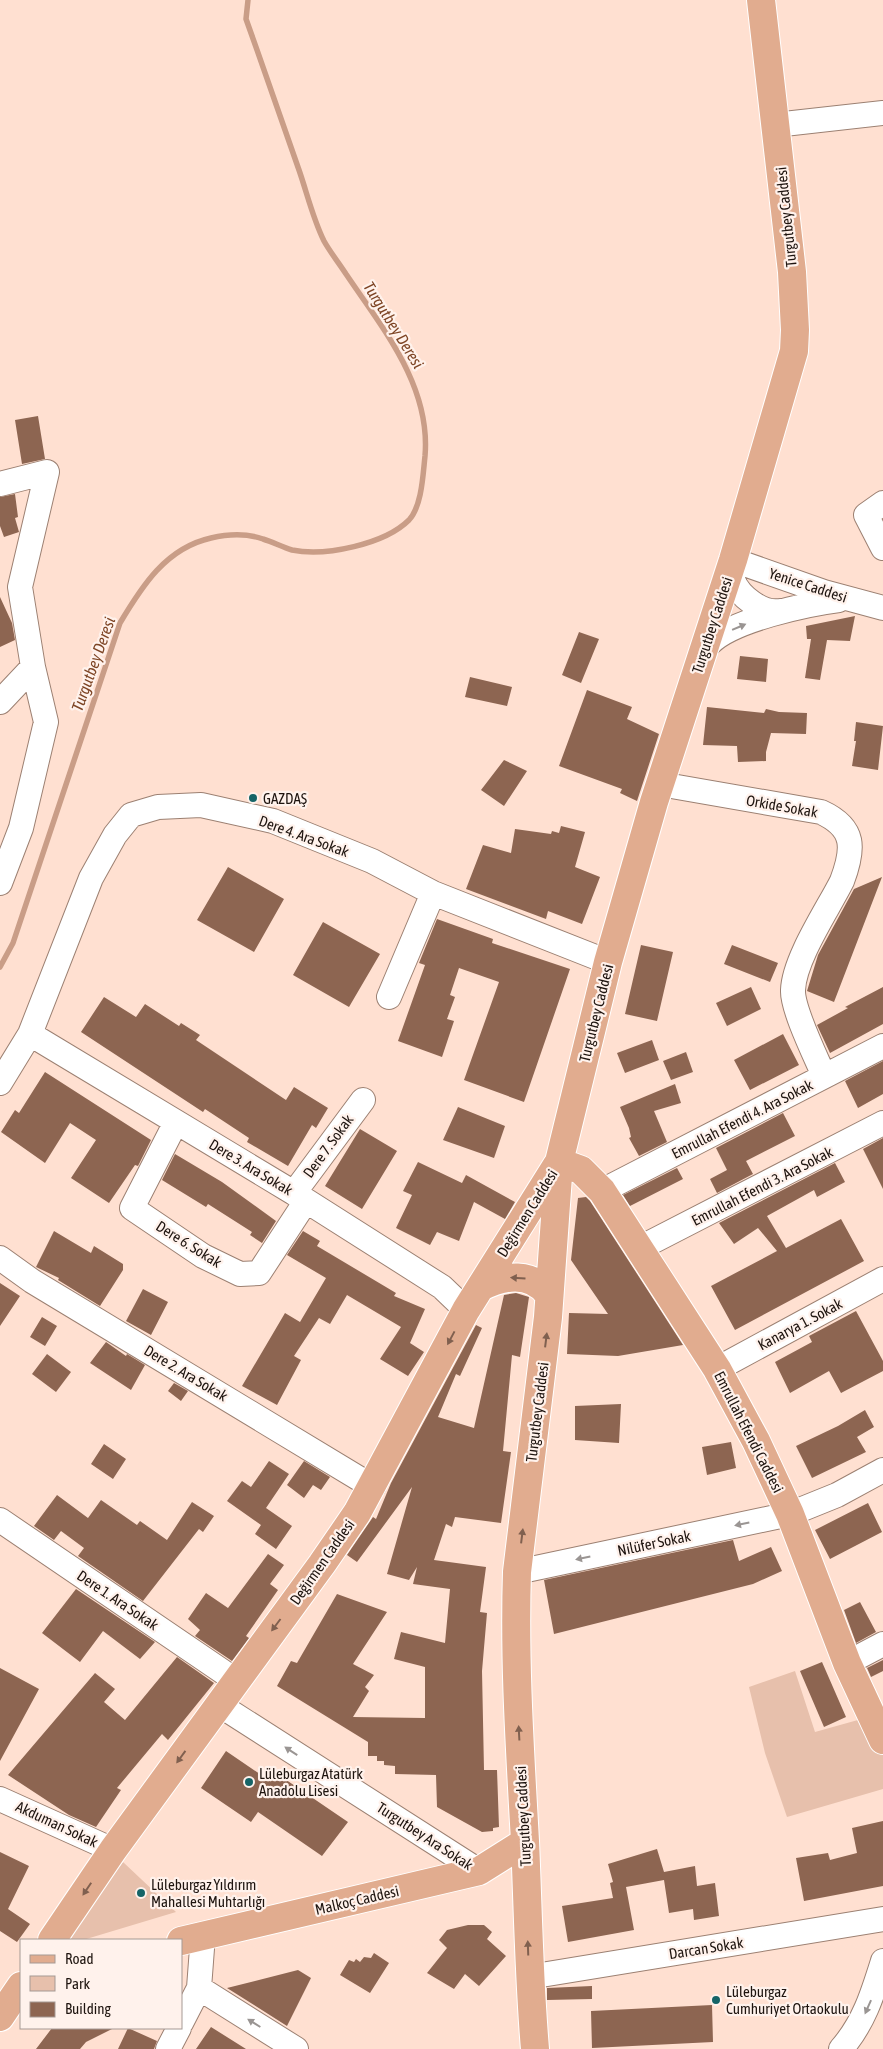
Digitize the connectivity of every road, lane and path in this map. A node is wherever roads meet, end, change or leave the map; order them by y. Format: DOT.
graph roads {
  1 [pos="761,0"];
  2 [pos="883,113"];
  3 [pos="775,125"];
  4 [pos="0,484"];
  5 [pos="883,503"];
  6 [pos="883,548"];
  7 [pos="733,560"];
  8 [pos="10,591"];
  9 [pos="848,598"];
  10 [pos="883,608"];
  11 [pos="780,611"];
  12 [pos="702,656"];
  13 [pos="32,667"];
  14 [pos="0,702"];
  15 [pos="660,784"];
  16 [pos="0,883"];
  17 [pos="433,893"];
  18 [pos="608,962"];
  19 [pos="389,997"];
  20 [pos="30,1034"];
  21 [pos="883,1046"];
  22 [pos="824,1076"];
  23 [pos="0,1083"];
  24 [pos="363,1100"];
  25 [pos="176,1122"];
  26 [pos="883,1123"];
  27 [pos="559,1162"];
  28 [pos="602,1191"];
  29 [pos="300,1197"];
  30 [pos="640,1248"];
  31 [pos="0,1258"];
  32 [pos="883,1279"];
  33 [pos="481,1287"];
  34 [pos="549,1295"];
  35 [pos="466,1310"];
  36 [pos="717,1369"];
  37 [pos="883,1470"];
  38 [pos="373,1487"];
  39 [pos="790,1514"];
  40 [pos="0,1520"];
  41 [pos="518,1572"];
  42 [pos="883,1644"];
  43 [pos="847,1663"];
  44 [pos="235,1680"];
  45 [pos="218,1704"];
  46 [pos="883,1740"];
  47 [pos="0,1798"];
  48 [pos="525,1842"];
  49 [pos="113,1850"];
  50 [pos="479,1871"];
  51 [pos="526,1890"];
  52 [pos="883,1919"];
  53 [pos="192,1938"];
  54 [pos="53,1939"];
  55 [pos="883,1961"];
  56 [pos="529,1978"];
  57 [pos="20,1987"];
  58 [pos="199,1988"];
  59 [pos="0,2017"];
  60 [pos="182,2021"];
  61 [pos="178,2029"];
  62 [pos="168,2049"];
  63 [pos="296,2049"];
  64 [pos="536,2049"];
  65 [pos="841,2049"];
  1 -- 3 [label="main road, Turgutbey Caddesi"];
  2 -- 3 [label="street"];
  3 -- 7 [label="main road, Turgutbey Caddesi"];
  4 -- 8 [label="street"];
  5 -- 6 [label="street"];
  7 -- 9 [label="street, Yenice Caddesi"];
  7 -- 11 [label="street"];
  7 -- 12 [label="main road, Turgutbey Caddesi"];
  8 -- 13 [label="street"];
  9 -- 10 [label="street, Yenice Caddesi"];
  9 -- 11 [label="street"];
  12 -- 11 [label="street, one-way"];
  12 -- 15 [label="main road, Turgutbey Caddesi"];
  13 -- 14 [label="street"];
  13 -- 16 [label="street"];
  15 -- 18 [label="main road, Turgutbey Caddesi"];
  15 -- 22 [label="street, Orkide Sokak"];
  17 -- 18 [label="street, Dere 4. Ara Sokak"];
  17 -- 19 [label="street"];
  17 -- 20 [label="street, Dere 4. Ara Sokak"];
  18 -- 27 [label="main road, Turgutbey Caddesi"];
  20 -- 23 [label="street, Dere 4. Ara Sokak"];
  20 -- 25 [label="street, Dere 3. Ara Sokak"];
  21 -- 22 [label="street, Emrullah Efendi 4. Ara Sokak"];
  22 -- 28 [label="street, Emrullah Efendi 4. Ara Sokak"];
  24 -- 29 [label="street, Dere 7. Sokak"];
  25 -- 29 [label="street, Dere 3. Ara Sokak"];
  25 -- 29 [label="street, Dere 6. Sokak"];
  26 -- 30 [label="street, Emrullah Efendi 3. Ara Sokak"];
  27 -- 28 [label="main road, Emrullah Efendi Caddesi"];
  27 -- 33 [label="main road, Değirmen Caddesi"];
  27 -- 34 [label="main road, Turgutbey Caddesi"];
  28 -- 30 [label="main road, Emrullah Efendi Caddesi"];
  29 -- 35 [label="street, Dere 3. Ara Sokak"];
  30 -- 36 [label="main road, Emrullah Efendi Caddesi"];
  31 -- 38 [label="street, Dere 2. Ara Sokak"];
  32 -- 36 [label="street, Kanarya 1. Sokak"];
  34 -- 33 [label="main road, one-way"];
  33 -- 35 [label="main road, Değirmen Caddesi"];
  41 -- 34 [label="main road, Turgutbey Caddesi, one-way"];
  35 -- 38 [label="main road, Değirmen Caddesi, one-way"];
  36 -- 39 [label="main road, Emrullah Efendi Caddesi"];
  37 -- 39 [label="street, Nilüfer Sokak"];
  38 -- 44 [label="main road, Değirmen Caddesi, one-way"];
  39 -- 41 [label="street, Nilüfer Sokak, one-way"];
  39 -- 43 [label="main road, Emrullah Efendi Caddesi"];
  40 -- 44 [label="street, Dere 1. Ara Sokak"];
  48 -- 41 [label="main road, Turgutbey Caddesi, one-way"];
  42 -- 43 [label="street"];
  43 -- 46 [label="main road, Emrullah Efendi Caddesi"];
  44 -- 45 [label="main road, Değirmen Caddesi"];
  45 -- 49 [label="main road, Değirmen Caddesi, one-way"];
  50 -- 45 [label="street, Turgutbey Ara Sokak, one-way"];
  47 -- 49 [label="street, Akduman Sokak"];
  48 -- 50 [label="main road, Malkoç Caddesi"];
  48 -- 51 [label="main road, Turgutbey Caddesi"];
  49 -- 54 [label="main road, Değirmen Caddesi, one-way"];
  50 -- 51 [label="main road"];
  50 -- 53 [label="main road, Malkoç Caddesi"];
  56 -- 51 [label="main road, Turgutbey Caddesi, one-way"];
  52 -- 56 [label="street, Darcan Sokak"];
  53 -- 58 [label="street"];
  55 -- 65 [label="street, one-way"];
  56 -- 64 [label="main road, Turgutbey Caddesi"];
  57 -- 59 [label="main road"];
  58 -- 60 [label="street"];
  63 -- 58 [label="street, one-way"];
  61 -- 62 [label="street"];
}
